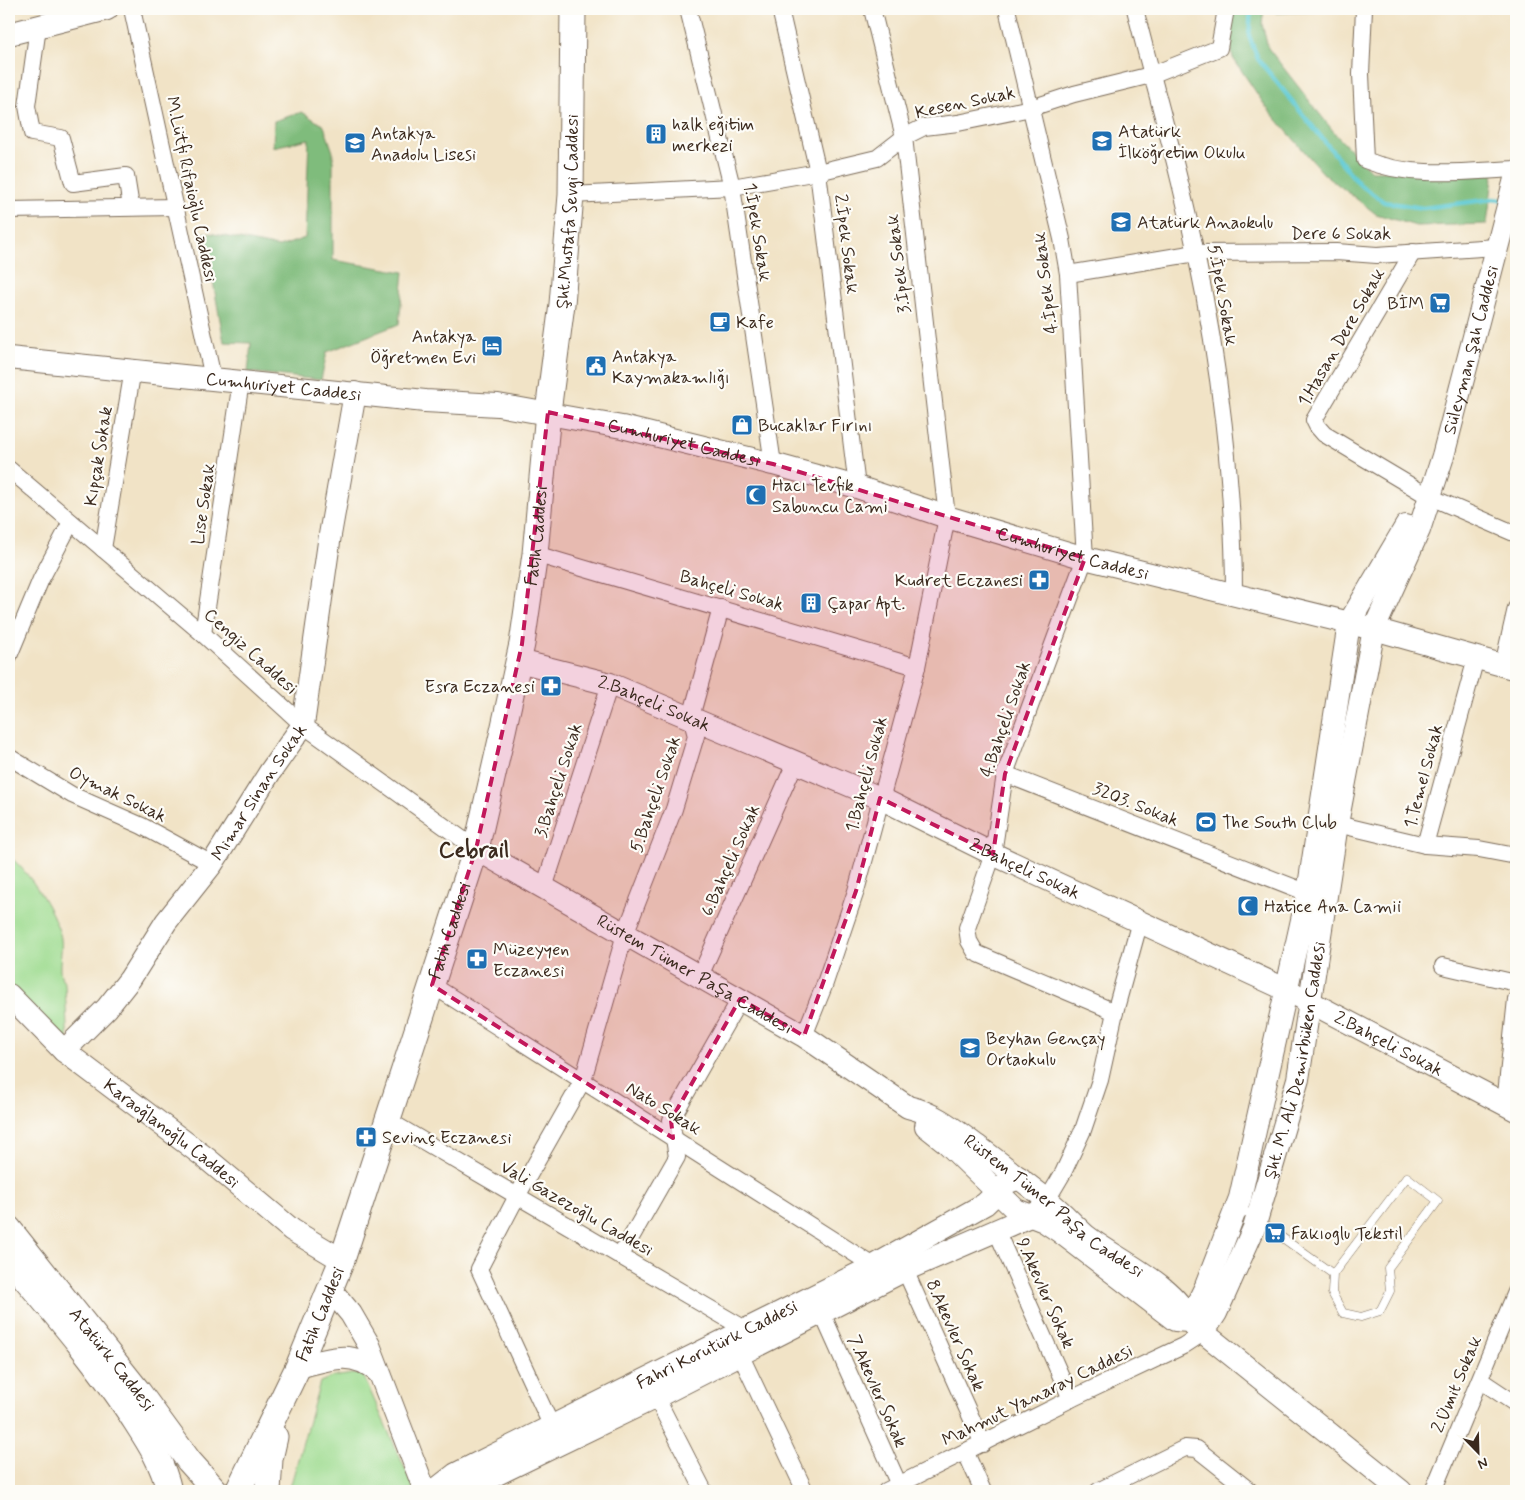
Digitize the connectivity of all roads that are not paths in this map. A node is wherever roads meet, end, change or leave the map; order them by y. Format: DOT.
graph roads {
  1 [pos="107,9"];
  2 [pos="132,9"];
  3 [pos="573,9"];
  4 [pos="688,9"];
  5 [pos="780,9"];
  6 [pos="872,9"];
  7 [pos="1007,9"];
  8 [pos="1135,9"];
  9 [pos="1226,9"];
  10 [pos="1364,9"];
  11 [pos="38,26"];
  12 [pos="9,34"];
  13 [pos="1151,75"];
  14 [pos="1031,108"];
  15 [pos="904,137"];
  16 [pos="1516,169"];
  17 [pos="818,172"];
  18 [pos="1516,175"];
  19 [pos="732,187"];
  20 [pos="571,195"];
  21 [pos="131,207"];
  22 [pos="175,207"];
  23 [pos="9,210"];
  24 [pos="1496,248"];
  25 [pos="1413,252"];
  26 [pos="1196,253"];
  27 [pos="1068,274"];
  28 [pos="9,358"];
  29 [pos="133,369"];
  30 [pos="213,378"];
  31 [pos="241,381"];
  32 [pos="355,393"];
  33 [pos="548,412"];
  34 [pos="772,464"];
  35 [pos="9,469"];
  36 [pos="857,487"];
  37 [pos="1428,496"];
  38 [pos="947,517"];
  39 [pos="70,522"];
  40 [pos="1516,534"];
  41 [pos="103,549"];
  42 [pos="534,554"];
  43 [pos="1085,558"];
  44 [pos="1234,595"];
  45 [pos="721,608"];
  46 [pos="1516,608"];
  47 [pos="1349,623"];
  48 [pos="1374,629"];
  49 [pos="204,634"];
  50 [pos="9,656"];
  51 [pos="1476,658"];
  52 [pos="518,661"];
  53 [pos="917,667"];
  54 [pos="1510,667"];
  55 [pos="610,684"];
  56 [pos="691,717"];
  57 [pos="303,725"];
  58 [pos="9,758"];
  59 [pos="796,761"];
  60 [pos="1005,774"];
  61 [pos="880,798"];
  62 [pos="1336,824"];
  63 [pos="1425,845"];
  64 [pos="476,850"];
  65 [pos="993,854"];
  66 [pos="1516,856"];
  67 [pos="212,864"];
  68 [pos="544,888"];
  69 [pos="1308,893"];
  70 [pos="1140,921"];
  71 [pos="625,934"];
  72 [pos="1443,966"];
  73 [pos="700,976"];
  74 [pos="1516,984"];
  75 [pos="432,985"];
  76 [pos="1287,990"];
  77 [pos="9,995"];
  78 [pos="740,999"];
  79 [pos="1516,999"];
  80 [pos="1308,1003"];
  81 [pos="1115,1012"];
  82 [pos="804,1036"];
  83 [pos="64,1051"];
  84 [pos="582,1080"];
  85 [pos="908,1107"];
  86 [pos="1511,1107"];
  87 [pos="389,1121"];
  88 [pos="673,1138"];
  89 [pos="1020,1178"];
  90 [pos="998,1193"];
  91 [pos="516,1198"];
  92 [pos="1047,1200"];
  93 [pos="1238,1206"];
  94 [pos="1030,1216"];
  95 [pos="1256,1220"];
  96 [pos="9,1229"];
  97 [pos="997,1232"];
  98 [pos="621,1255"];
  99 [pos="9,1259"];
  100 [pos="342,1260"];
  101 [pos="874,1266"];
  102 [pos="905,1270"];
  103 [pos="1333,1274"];
  104 [pos="331,1290"];
  105 [pos="1516,1292"];
  106 [pos="822,1313"];
  107 [pos="1196,1327"];
  108 [pos="745,1330"];
  109 [pos="740,1354"];
  110 [pos="298,1367"];
  111 [pos="377,1371"];
  112 [pos="1480,1380"];
  113 [pos="656,1397"];
  114 [pos="1071,1399"];
  115 [pos="283,1400"];
  116 [pos="1516,1404"];
  117 [pos="552,1427"];
  118 [pos="983,1444"];
  119 [pos="966,1453"];
  120 [pos="892,1488"];
  121 [pos="169,1491"];
  122 [pos="216,1491"];
  123 [pos="238,1491"];
  124 [pos="268,1491"];
  125 [pos="425,1491"];
  126 [pos="434,1491"];
  127 [pos="462,1491"];
  128 [pos="704,1491"];
  129 [pos="805,1491"];
  130 [pos="983,1491"];
  131 [pos="1098,1491"];
  132 [pos="1250,1491"];
  133 [pos="1402,1491"];
  134 [pos="1433,1491"];
  1 -- 11 [label="street"];
  2 -- 22 [label="street, M.Lütfi Rifaioğlu Caddesi"];
  3 -- 20 [label="main road, Şht.Mustafa Sevgi Caddesi"];
  4 -- 19 [label="street, 1.İpek Sokak"];
  5 -- 17 [label="street, 2.İpek Sokak"];
  6 -- 15 [label="street, 3.İpek Sokak"];
  7 -- 14 [label="street, 4.İpek Sokak"];
  8 -- 13 [label="street, 5.İpek Sokak"];
  9 -- 13 [label="street, Kesen Sokak"];
  10 -- 16 [label="street"];
  11 -- 12 [label="street"];
  11 -- 21 [label="street"];
  13 -- 14 [label="street, Kesen Sokak"];
  13 -- 26 [label="street, 5.İpek Sokak"];
  14 -- 15 [label="street, Kesen Sokak"];
  14 -- 27 [label="street, 4.İpek Sokak"];
  15 -- 17 [label="street, Kesen Sokak"];
  15 -- 38 [label="street, 3.İpek Sokak"];
  17 -- 19 [label="street, Kesen Sokak"];
  17 -- 36 [label="street, 2.İpek Sokak"];
  18 -- 24 [label="street, Süleyman Şah Caddesi"];
  19 -- 20 [label="street, Kesen Sokak"];
  19 -- 34 [label="street, 1.İpek Sokak"];
  20 -- 33 [label="main road, Şht.Mustafa Sevgi Caddesi"];
  21 -- 22 [label="street"];
  21 -- 23 [label="street"];
  22 -- 30 [label="street, M.Lütfi Rifaioğlu Caddesi"];
  24 -- 25 [label="street, Dere 6 Sokak"];
  24 -- 37 [label="street, Süleyman Şah Caddesi"];
  25 -- 26 [label="street, Dere 6 Sokak"];
  25 -- 37 [label="street, 1.Hasan Dere Sokak"];
  26 -- 27 [label="street, Dere 6 Sokak"];
  26 -- 44 [label="street, 5.İpek Sokak"];
  27 -- 43 [label="street, 4.İpek Sokak"];
  28 -- 29 [label="street, Cumhuriyet Caddesi"];
  29 -- 30 [label="street, Cumhuriyet Caddesi"];
  29 -- 41 [label="street, Kıpçak Sokak"];
  30 -- 31 [label="street, Cumhuriyet Caddesi"];
  31 -- 32 [label="street, Cumhuriyet Caddesi"];
  31 -- 49 [label="street, Lise Sokak"];
  32 -- 33 [label="street, Cumhuriyet Caddesi"];
  32 -- 57 [label="street, Mimar Sinan Sokak"];
  33 -- 34 [label="street, Cumhuriyet Caddesi"];
  33 -- 42 [label="main road, Fatih Caddesi"];
  34 -- 36 [label="street, Cumhuriyet Caddesi"];
  35 -- 39 [label="street, Cengiz Caddesi"];
  36 -- 38 [label="street, Cumhuriyet Caddesi"];
  37 -- 40 [label="street, 1.Hasan Dere Sokak"];
  37 -- 47 [label="street, Süleyman Şah Caddesi"];
  37 -- 48 [label="street, Süleyman Şah Caddesi"];
  38 -- 43 [label="street, Cumhuriyet Caddesi"];
  38 -- 53 [label="street, 1.Bahçeli Sokak"];
  39 -- 41 [label="street, Cengiz Caddesi"];
  39 -- 50 [label="street"];
  41 -- 49 [label="street, Cengiz Caddesi"];
  42 -- 45 [label="street, Bahçeli Sokak"];
  42 -- 52 [label="main road, Fatih Caddesi"];
  43 -- 44 [label="street, Cumhuriyet Caddesi"];
  43 -- 60 [label="street, 4.Bahçeli Sokak"];
  44 -- 47 [label="street, Cumhuriyet Caddesi"];
  45 -- 53 [label="street, Bahçeli Sokak"];
  45 -- 56 [label="street, 5.Bahçeli Sokak"];
  46 -- 54 [label="street"];
  47 -- 48 [label="street, Cumhuriyet Caddesi"];
  47 -- 69 [label="street, Şht. M. Ali Demirbüken Caddesi"];
  48 -- 51 [label="street, Cumhuriyet Caddesi"];
  48 -- 62 [label="street, Şht. M. Ali Demirbüken Caddesi"];
  49 -- 57 [label="street, Cengiz Caddesi"];
  51 -- 54 [label="street, Cumhuriyet Caddesi"];
  51 -- 63 [label="street, 1.Temel Sokak"];
  52 -- 55 [label="street, 2.Bahçeli Sokak"];
  52 -- 64 [label="main road, Fatih Caddesi"];
  53 -- 61 [label="street, 1.Bahçeli Sokak"];
  55 -- 56 [label="street, 2.Bahçeli Sokak"];
  55 -- 68 [label="street, 3.Bahçeli Sokak"];
  56 -- 59 [label="street, 2.Bahçeli Sokak"];
  56 -- 71 [label="street, 5.Bahçeli Sokak"];
  57 -- 64 [label="street, Cengiz Caddesi"];
  57 -- 67 [label="street, Mimar Sinan Sokak"];
  58 -- 67 [label="street, Oymak Sokak"];
  59 -- 61 [label="street, 2.Bahçeli Sokak"];
  59 -- 73 [label="street, 6.Bahçeli Sokak"];
  60 -- 65 [label="street, 4.Bahçeli Sokak"];
  60 -- 69 [label="street, 3203. Sokak"];
  61 -- 65 [label="street, 2.Bahçeli Sokak"];
  61 -- 82 [label="street, 1.Bahçeli Sokak"];
  62 -- 63 [label="street"];
  62 -- 80 [label="street, Şht. M. Ali Demirbüken Caddesi"];
  63 -- 66 [label="street, 1.Temel Sokak"];
  64 -- 68 [label="street, Rüstem Tümer Paşa Caddesi"];
  64 -- 75 [label="main road, Fatih Caddesi"];
  65 -- 70 [label="street, 2.Bahçeli Sokak"];
  65 -- 81 [label="street, 4.Bahçeli Sokak"];
  67 -- 83 [label="street, Mimar Sinan Sokak"];
  68 -- 71 [label="street, Rüstem Tümer Paşa Caddesi"];
  69 -- 76 [label="street, Şht. M. Ali Demirbüken Caddesi"];
  70 -- 76 [label="street, 2.Bahçeli Sokak"];
  70 -- 81 [label="street"];
  71 -- 73 [label="street, Rüstem Tümer Paşa Caddesi"];
  71 -- 84 [label="street, 5.Bahçeli Sokak"];
  72 -- 74 [label="street"];
  73 -- 78 [label="street, Rüstem Tümer Paşa Caddesi"];
  75 -- 84 [label="street, Nato Sokak"];
  75 -- 87 [label="main road, Fatih Caddesi"];
  76 -- 80 [label="street, 2.Bahçeli Sokak"];
  76 -- 93 [label="street, Şht. M. Ali Demirbüken Caddesi"];
  77 -- 83 [label="street, Karaoğlanoğlu Caddesi"];
  78 -- 82 [label="street, Rüstem Tümer Paşa Caddesi"];
  78 -- 88 [label="street"];
  79 -- 86 [label="street"];
  80 -- 86 [label="street, 2.Bahçeli Sokak"];
  80 -- 95 [label="street, Şht. M. Ali Demirbüken Caddesi"];
  81 -- 92 [label="street"];
  82 -- 85 [label="street, Rüstem Tümer Paşa Caddesi"];
  83 -- 100 [label="street, Karaoğlanoğlu Caddesi"];
  84 -- 88 [label="street, Nato Sokak"];
  84 -- 91 [label="street, 5.Bahçeli Sokak"];
  85 -- 89 [label="street, Rüstem Tümer Paşa Caddesi"];
  85 -- 90 [label="street, Rüstem Tümer Paşa Caddesi"];
  87 -- 91 [label="street, Vali Gazezoğlu Caddesi"];
  87 -- 100 [label="main road, Fatih Caddesi"];
  88 -- 98 [label="street"];
  88 -- 101 [label="street, Nato Sokak"];
  89 -- 90 [label="street, Fahri Korutürk Caddesi"];
  89 -- 92 [label="street, Rüstem Tümer Paşa Caddesi"];
  90 -- 94 [label="street, Rüstem Tümer Paşa Caddesi"];
  90 -- 101 [label="street, Fahri Korutürk Caddesi"];
  91 -- 98 [label="street, Vali Gazezoğlu Caddesi"];
  91 -- 117 [label="street, 5.Bahçeli Sokak"];
  92 -- 94 [label="street, Fahri Korutürk Caddesi"];
  92 -- 107 [label="street, Rüstem Tümer Paşa Caddesi"];
  93 -- 95 [label="lane"];
  93 -- 107 [label="street, Şht. M. Ali Demirbüken Caddesi"];
  94 -- 97 [label="street, Fahri Korutürk Caddesi"];
  94 -- 107 [label="street, Rüstem Tümer Paşa Caddesi"];
  95 -- 103 [label="lane"];
  95 -- 107 [label="street, Şht. M. Ali Demirbüken Caddesi"];
  96 -- 122 [label="main road, Atatürk Caddesi"];
  97 -- 102 [label="street, Fahri Korutürk Caddesi"];
  97 -- 114 [label="street, 9.Akevler Sokak"];
  98 -- 108 [label="street, Vali Gazezoğlu Caddesi"];
  99 -- 121 [label="main road, Atatürk Caddesi"];
  100 -- 104 [label="main road, Fatih Caddesi"];
  101 -- 108 [label="street, Fahri Korutürk Caddesi"];
  102 -- 106 [label="street, Fahri Korutürk Caddesi"];
  102 -- 118 [label="street, 8.Akevler Sokak"];
  103 -- 103 [label="lane"];
  104 -- 110 [label="main road, Fatih Caddesi"];
  104 -- 111 [label="street"];
  105 -- 112 [label="street, 2.Ümit Sokak"];
  106 -- 109 [label="street, Fahri Korutürk Caddesi"];
  106 -- 120 [label="street, 7.Akevler Sokak"];
  107 -- 114 [label="street, Mahmut Yanaray Caddesi"];
  107 -- 133 [label="street, Rüstem Tümer Paşa Caddesi"];
  108 -- 117 [label="street, Fahri Korutürk Caddesi"];
  109 -- 113 [label="street, Fahri Korutürk Caddesi"];
  109 -- 129 [label="street"];
  110 -- 111 [label="street"];
  110 -- 115 [label="main road, Fatih Caddesi"];
  111 -- 125 [label="street"];
  112 -- 116 [label="street"];
  112 -- 134 [label="street, 2.Ümit Sokak"];
  113 -- 127 [label="street, Fahri Korutürk Caddesi"];
  113 -- 128 [label="street"];
  114 -- 118 [label="street, Mahmut Yanaray Caddesi"];
  115 -- 123 [label="main road, Fatih Caddesi"];
  115 -- 124 [label="main road, Fatih Caddesi"];
  117 -- 126 [label="street, Fahri Korutürk Caddesi"];
  118 -- 119 [label="street, Mahmut Yanaray Caddesi"];
  119 -- 120 [label="street, Mahmut Yanaray Caddesi"];
  119 -- 130 [label="street"];
  131 -- 132 [label="street"];
}
